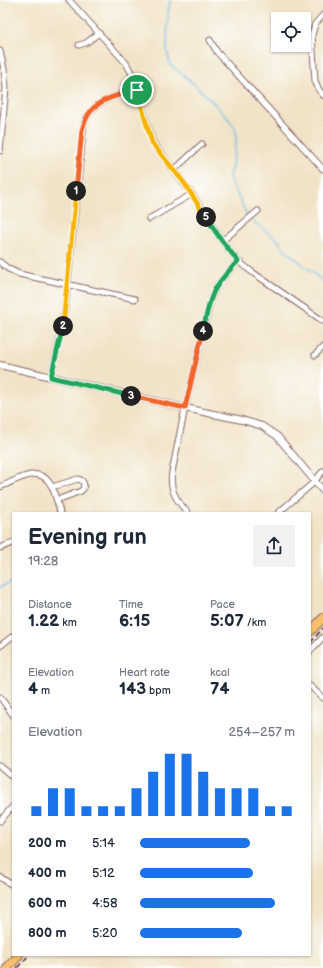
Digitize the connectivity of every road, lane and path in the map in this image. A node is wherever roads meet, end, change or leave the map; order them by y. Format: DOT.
graph roads {
  1 [pos="69,0"];
  2 [pos="323,15"];
  3 [pos="99,33"];
  4 [pos="210,40"];
  5 [pos="79,45"];
  6 [pos="0,51"];
  7 [pos="137,90"];
  8 [pos="323,95"];
  9 [pos="202,144"];
  10 [pos="0,147"];
  11 [pos="323,169"];
  12 [pos="174,170"];
  13 [pos="192,194"];
  14 [pos="258,211"];
  15 [pos="149,219"];
  16 [pos="222,241"];
  17 [pos="238,261"];
  18 [pos="0,262"];
  19 [pos="67,284"];
  20 [pos="135,299"];
  21 [pos="323,321"];
  22 [pos="323,347"];
  23 [pos="315,355"];
  24 [pos="0,365"];
  25 [pos="51,377"];
  26 [pos="185,408"];
  27 [pos="323,471"];
  28 [pos="314,481"];
  29 [pos="0,487"];
  30 [pos="52,488"];
  31 [pos="323,491"];
  32 [pos="57,500"];
  33 [pos="60,512"];
  34 [pos="187,512"];
  35 [pos="279,512"];
  36 [pos="12,543"];
  37 [pos="0,548"];
  38 [pos="323,618"];
  39 [pos="311,631"];
  40 [pos="12,637"];
  41 [pos="323,637"];
  42 [pos="0,646"];
  43 [pos="311,650"];
  44 [pos="311,687"];
  45 [pos="0,697"];
  46 [pos="323,698"];
  47 [pos="12,714"];
  48 [pos="0,766"];
  49 [pos="12,776"];
  50 [pos="12,807"];
  51 [pos="0,821"];
  52 [pos="0,877"];
  53 [pos="12,884"];
  54 [pos="18,956"];
  55 [pos="7,968"];
  1 -- 3 [label="street"];
  2 -- 8 [label="street"];
  3 -- 5 [label="street"];
  3 -- 7 [label="street"];
  4 -- 11 [label="street"];
  6 -- 10 [label="street"];
  7 -- 12 [label="street"];
  7 -- 19 [label="street"];
  9 -- 12 [label="street"];
  12 -- 13 [label="street"];
  13 -- 15 [label="street"];
  13 -- 16 [label="street"];
  14 -- 16 [label="street"];
  16 -- 17 [label="street"];
  17 -- 21 [label="street"];
  17 -- 26 [label="street"];
  18 -- 19 [label="street"];
  19 -- 20 [label="street"];
  19 -- 25 [label="street"];
  22 -- 23 [label="street"];
  24 -- 25 [label="street"];
  25 -- 26 [label="street"];
  26 -- 28 [label="street"];
  26 -- 34 [label="street"];
  27 -- 28 [label="street"];
  28 -- 31 [label="street"];
  28 -- 35 [label="street"];
  29 -- 30 [label="street"];
  30 -- 32 [label="street"];
  30 -- 32 [label="street"];
  32 -- 33 [label="street"];
  36 -- 37 [label="street"];
  38 -- 39 [label="main road"];
  40 -- 42 [label="street"];
  41 -- 43 [label="street"];
  44 -- 46 [label="street"];
  45 -- 47 [label="street"];
  48 -- 49 [label="street"];
  50 -- 51 [label="street"];
  52 -- 53 [label="street"];
  54 -- 55 [label="main road"];
}
